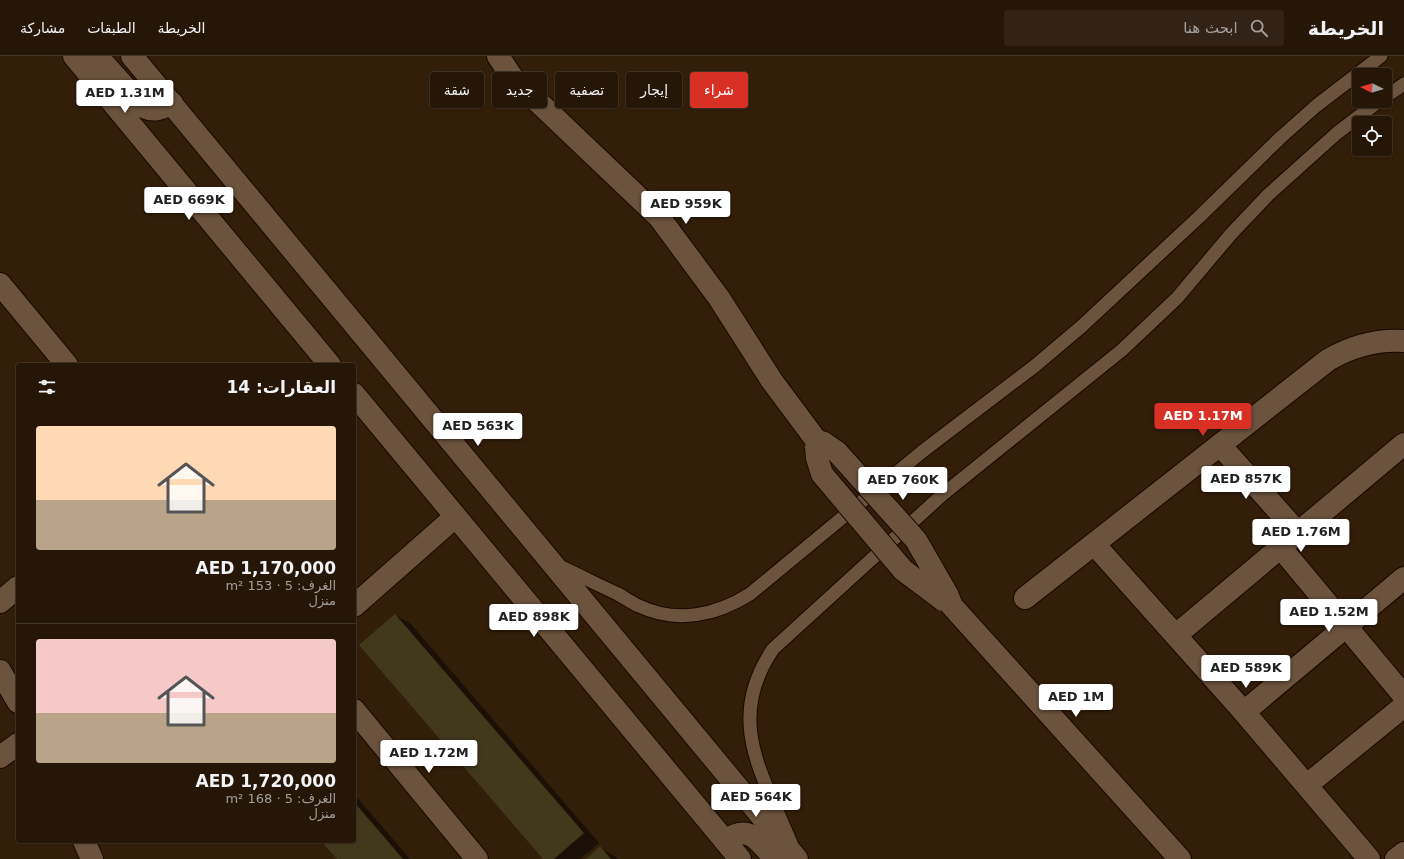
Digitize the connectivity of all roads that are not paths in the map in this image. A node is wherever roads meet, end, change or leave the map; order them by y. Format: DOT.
graph roads {
  1 [pos="74,56"];
  2 [pos="97,56"];
  3 [pos="132,56"];
  4 [pos="498,56"];
  5 [pos="1381,56"];
  6 [pos="1404,84"];
  7 [pos="1392,92"];
  8 [pos="172,103"];
  9 [pos="1370,108"];
  10 [pos="0,284"];
  11 [pos="1404,341"];
  12 [pos="65,363"];
  13 [pos="328,363"];
  14 [pos="356,396"];
  15 [pos="819,443"];
  16 [pos="1404,444"];
  17 [pos="1220,445"];
  18 [pos="455,517"];
  19 [pos="1298,533"];
  20 [pos="1094,544"];
  21 [pos="1281,548"];
  22 [pos="550,561"];
  23 [pos="1404,578"];
  24 [pos="16,589"];
  25 [pos="1026,598"];
  26 [pos="947,600"];
  27 [pos="0,602"];
  28 [pos="356,604"];
  29 [pos="1346,626"];
  30 [pos="1176,635"];
  31 [pos="0,671"];
  32 [pos="1404,696"];
  33 [pos="16,699"];
  34 [pos="1404,706"];
  35 [pos="356,712"];
  36 [pos="1244,712"];
  37 [pos="16,745"];
  38 [pos="0,757"];
  39 [pos="1307,785"];
  40 [pos="725,841"];
  41 [pos="85,843"];
  42 [pos="1404,853"];
  43 [pos="92,859"];
  44 [pos="477,859"];
  45 [pos="740,859"];
  46 [pos="774,859"];
  47 [pos="797,859"];
  48 [pos="1180,859"];
  49 [pos="1369,859"];
  50 [pos="1396,859"];
  1 -- 13 [label="street"];
  2 -- 8 [label="street"];
  3 -- 8 [label="street"];
  4 -- 15 [label="street"];
  5 -- 22 [label="lane"];
  6 -- 7 [label="lane"];
  8 -- 22 [label="street"];
  9 -- 47 [label="lane"];
  10 -- 12 [label="street"];
  11 -- 17 [label="street"];
  14 -- 18 [label="street"];
  15 -- 26 [label="street, bridge"];
  15 -- 26 [label="street, bridge"];
  16 -- 19 [label="street"];
  17 -- 19 [label="street"];
  17 -- 20 [label="street"];
  18 -- 28 [label="street"];
  18 -- 40 [label="street"];
  19 -- 21 [label="street"];
  20 -- 25 [label="street"];
  20 -- 30 [label="street"];
  21 -- 29 [label="street"];
  21 -- 30 [label="street"];
  22 -- 47 [label="street"];
  23 -- 29 [label="street"];
  24 -- 27 [label="street"];
  26 -- 48 [label="street"];
  29 -- 32 [label="street"];
  29 -- 36 [label="street"];
  30 -- 36 [label="street"];
  31 -- 33 [label="street"];
  34 -- 39 [label="street"];
  35 -- 44 [label="street"];
  36 -- 39 [label="street"];
  37 -- 38 [label="street"];
  39 -- 49 [label="street"];
  40 -- 45 [label="street"];
  40 -- 46 [label="street"];
  41 -- 43 [label="street"];
  42 -- 50 [label="street"];
}
